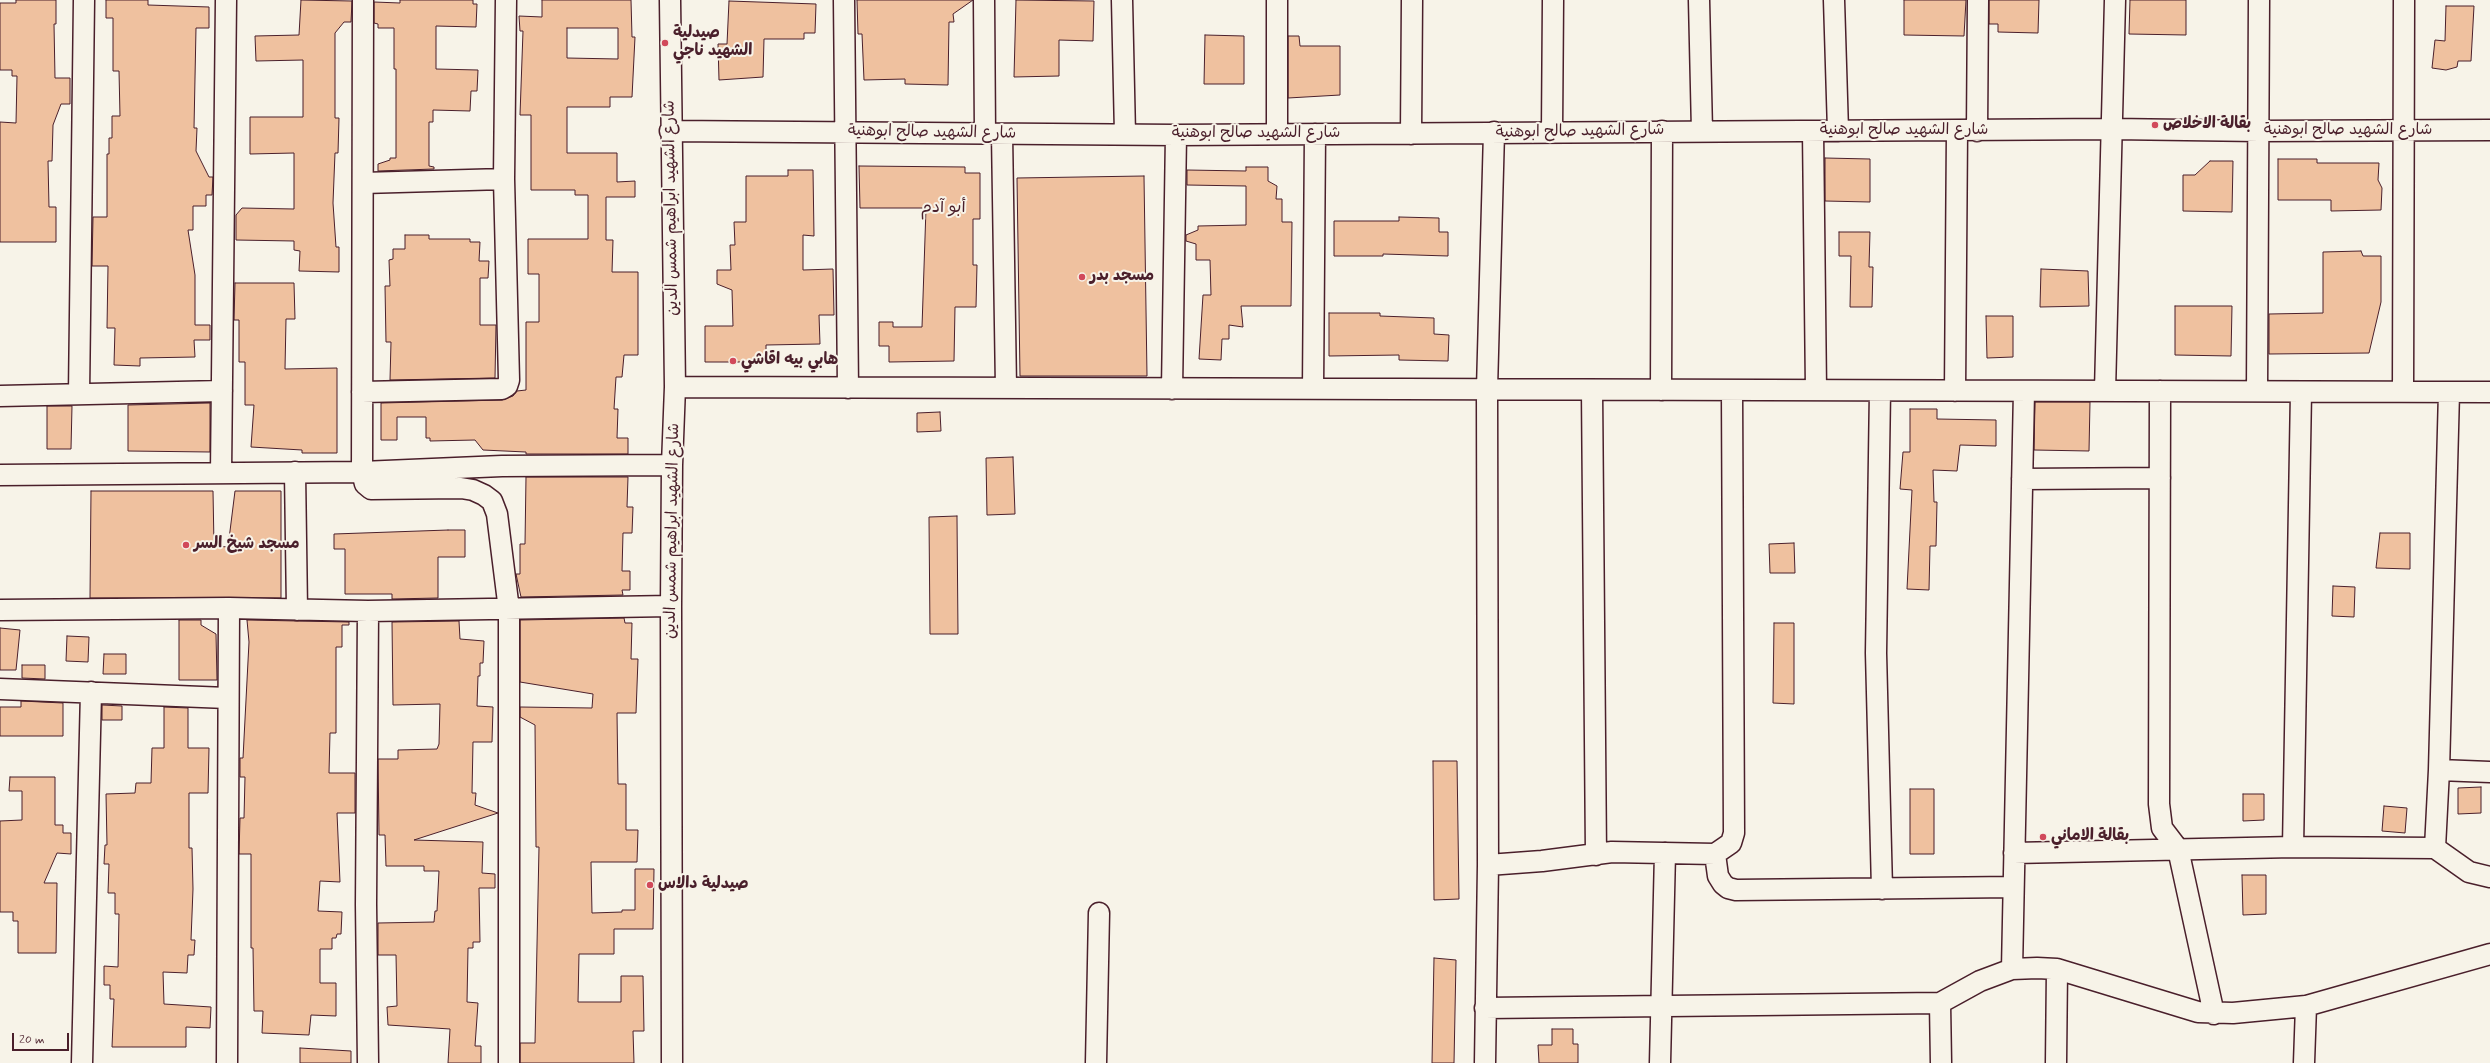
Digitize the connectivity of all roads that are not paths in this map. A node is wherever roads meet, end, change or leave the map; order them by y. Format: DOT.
graph roads {
  1 [pos="84,0"];
  2 [pos="226,0"];
  3 [pos="363,0"];
  4 [pos="506,0"];
  5 [pos="670,0"];
  6 [pos="844,0"];
  7 [pos="984,0"];
  8 [pos="1122,0"];
  9 [pos="1277,0"];
  10 [pos="1412,0"];
  11 [pos="1553,0"];
  12 [pos="1699,0"];
  13 [pos="1834,0"];
  14 [pos="1978,0"];
  15 [pos="2115,0"];
  16 [pos="2259,0"];
  17 [pos="2404,0"];
  18 [pos="2113,129"];
  19 [pos="2490,130"];
  20 [pos="670,131"];
  21 [pos="1552,131"];
  22 [pos="1662,131"];
  23 [pos="1702,131"];
  24 [pos="1813,131"];
  25 [pos="1838,131"];
  26 [pos="1957,131"];
  27 [pos="1977,131"];
  28 [pos="2259,131"];
  29 [pos="2404,131"];
  30 [pos="844,132"];
  31 [pos="1494,132"];
  32 [pos="993,134"];
  33 [pos="1125,134"];
  34 [pos="1176,134"];
  35 [pos="1277,134"];
  36 [pos="1315,134"];
  37 [pos="1411,134"];
  38 [pos="504,179"];
  39 [pos="362,184"];
  40 [pos="675,387"];
  41 [pos="848,388"];
  42 [pos="1006,388"];
  43 [pos="1172,389"];
  44 [pos="1313,389"];
  45 [pos="1486,389"];
  46 [pos="1592,390"];
  47 [pos="1660,390"];
  48 [pos="1732,390"];
  49 [pos="1816,390"];
  50 [pos="222,391"];
  51 [pos="1880,391"];
  52 [pos="1955,391"];
  53 [pos="2024,391"];
  54 [pos="2105,391"];
  55 [pos="2160,391"];
  56 [pos="2257,391"];
  57 [pos="362,392"];
  58 [pos="2301,392"];
  59 [pos="2403,392"];
  60 [pos="2449,392"];
  61 [pos="2490,392"];
  62 [pos="79,394"];
  63 [pos="0,396"];
  64 [pos="672,466"];
  65 [pos="295,472"];
  66 [pos="362,472"];
  67 [pos="221,473"];
  68 [pos="0,475"];
  69 [pos="2160,478"];
  70 [pos="2022,479"];
  71 [pos="671,606"];
  72 [pos="229,608"];
  73 [pos="0,610"];
  74 [pos="297,610"];
  75 [pos="509,610"];
  76 [pos="368,611"];
  77 [pos="0,689"];
  78 [pos="91,692"];
  79 [pos="227,698"];
  80 [pos="2439,770"];
  81 [pos="2490,772"];
  82 [pos="2293,847"];
  83 [pos="2435,848"];
  84 [pos="2178,849"];
  85 [pos="1665,853"];
  86 [pos="2014,853"];
  87 [pos="1714,854"];
  88 [pos="1596,856"];
  89 [pos="1488,865"];
  90 [pos="2490,877"];
  91 [pos="2013,886"];
  92 [pos="1882,889"];
  93 [pos="1099,913"];
  94 [pos="2490,954"];
  95 [pos="2012,969"];
  96 [pos="2057,969"];
  97 [pos="1940,1003"];
  98 [pos="1660,1006"];
  99 [pos="2306,1006"];
  100 [pos="1485,1008"];
  101 [pos="2214,1014"];
  102 [pos="82,1063"];
  103 [pos="227,1063"];
  104 [pos="368,1063"];
  105 [pos="509,1063"];
  106 [pos="672,1063"];
  107 [pos="1096,1063"];
  108 [pos="1485,1063"];
  109 [pos="1660,1063"];
  110 [pos="1941,1063"];
  111 [pos="2056,1063"];
  112 [pos="2304,1063"];
  1 -- 62 [label="street"];
  2 -- 50 [label="street"];
  3 -- 39 [label="street"];
  4 -- 38 [label="street"];
  5 -- 20 [label="street, شارع الشهيد ابراهيم شمس الدين"];
  6 -- 30 [label="street"];
  7 -- 32 [label="street"];
  8 -- 33 [label="street"];
  9 -- 35 [label="street"];
  10 -- 37 [label="street"];
  11 -- 21 [label="street"];
  12 -- 23 [label="street"];
  13 -- 25 [label="street"];
  14 -- 27 [label="street"];
  15 -- 18 [label="street"];
  16 -- 28 [label="street"];
  17 -- 29 [label="street"];
  18 -- 27 [label="street, شارع الشهيد صالح ابوهنية"];
  18 -- 28 [label="street, شارع الشهيد صالح ابوهنية"];
  18 -- 54 [label="street"];
  19 -- 29 [label="street, شارع الشهيد صالح ابوهنية"];
  20 -- 30 [label="street, شارع الشهيد صالح ابوهنية"];
  20 -- 40 [label="street, شارع الشهيد ابراهيم شمس الدين"];
  21 -- 22 [label="street, شارع الشهيد صالح ابوهنية"];
  21 -- 31 [label="street, شارع الشهيد صالح ابوهنية"];
  22 -- 23 [label="street, شارع الشهيد صالح ابوهنية"];
  22 -- 47 [label="street"];
  23 -- 24 [label="street, شارع الشهيد صالح ابوهنية"];
  24 -- 25 [label="street, شارع الشهيد صالح ابوهنية"];
  24 -- 49 [label="street"];
  25 -- 26 [label="street, شارع الشهيد صالح ابوهنية"];
  26 -- 27 [label="street, شارع الشهيد صالح ابوهنية"];
  26 -- 52 [label="street"];
  28 -- 29 [label="street, شارع الشهيد صالح ابوهنية"];
  28 -- 56 [label="street"];
  29 -- 59 [label="street"];
  30 -- 32 [label="street, شارع الشهيد صالح ابوهنية"];
  30 -- 41 [label="street"];
  31 -- 37 [label="street, شارع الشهيد صالح ابوهنية"];
  31 -- 45 [label="street"];
  32 -- 33 [label="street, شارع الشهيد صالح ابوهنية"];
  32 -- 42 [label="street"];
  33 -- 34 [label="street, شارع الشهيد صالح ابوهنية"];
  34 -- 35 [label="street, شارع الشهيد صالح ابوهنية"];
  34 -- 43 [label="street"];
  35 -- 36 [label="street, شارع الشهيد صالح ابوهنية"];
  36 -- 37 [label="street, شارع الشهيد صالح ابوهنية"];
  36 -- 44 [label="street"];
  38 -- 39 [label="street"];
  38 -- 57 [label="street"];
  39 -- 57 [label="street"];
  40 -- 41 [label="street"];
  40 -- 64 [label="street, شارع الشهيد ابراهيم شمس الدين"];
  41 -- 42 [label="street"];
  42 -- 43 [label="street"];
  43 -- 44 [label="street"];
  44 -- 45 [label="street"];
  45 -- 46 [label="street"];
  45 -- 89 [label="street"];
  46 -- 47 [label="street"];
  46 -- 88 [label="street"];
  47 -- 48 [label="street"];
  48 -- 49 [label="street"];
  48 -- 87 [label="street"];
  49 -- 51 [label="street"];
  50 -- 62 [label="street"];
  50 -- 67 [label="street"];
  51 -- 52 [label="street"];
  51 -- 92 [label="street"];
  52 -- 53 [label="street"];
  53 -- 54 [label="street"];
  53 -- 70 [label="street"];
  54 -- 55 [label="street"];
  55 -- 56 [label="street"];
  55 -- 69 [label="street"];
  56 -- 58 [label="street"];
  57 -- 66 [label="street"];
  58 -- 59 [label="street"];
  58 -- 82 [label="street"];
  59 -- 60 [label="street"];
  60 -- 61 [label="street"];
  60 -- 80 [label="street"];
  62 -- 63 [label="street"];
  64 -- 66 [label="street"];
  64 -- 71 [label="street, شارع الشهيد ابراهيم شمس الدين"];
  65 -- 66 [label="street"];
  65 -- 67 [label="street"];
  65 -- 74 [label="street"];
  66 -- 75 [label="street"];
  67 -- 68 [label="street"];
  69 -- 70 [label="street"];
  69 -- 84 [label="street"];
  70 -- 86 [label="street"];
  71 -- 75 [label="street"];
  71 -- 106 [label="street, شارع الشهيد ابراهيم شمس الدين"];
  72 -- 73 [label="street"];
  72 -- 74 [label="street"];
  72 -- 79 [label="street"];
  74 -- 76 [label="street"];
  75 -- 76 [label="street"];
  75 -- 105 [label="street"];
  76 -- 104 [label="street"];
  77 -- 78 [label="street"];
  78 -- 79 [label="street"];
  78 -- 102 [label="street"];
  79 -- 103 [label="street"];
  80 -- 81 [label="street"];
  80 -- 83 [label="street"];
  82 -- 83 [label="street"];
  82 -- 84 [label="street"];
  83 -- 90 [label="street"];
  84 -- 86 [label="street"];
  84 -- 101 [label="street"];
  85 -- 87 [label="street"];
  85 -- 88 [label="street"];
  85 -- 98 [label="street"];
  86 -- 91 [label="street"];
  87 -- 92 [label="street"];
  88 -- 89 [label="street"];
  89 -- 100 [label="street"];
  91 -- 92 [label="street"];
  91 -- 95 [label="street"];
  93 -- 107 [label="street"];
  94 -- 99 [label="street"];
  95 -- 96 [label="street"];
  95 -- 97 [label="street"];
  96 -- 101 [label="street"];
  96 -- 111 [label="street"];
  97 -- 98 [label="street"];
  97 -- 110 [label="street"];
  98 -- 100 [label="street"];
  98 -- 109 [label="street"];
  99 -- 101 [label="street"];
  99 -- 112 [label="street"];
  100 -- 108 [label="street"];
}
